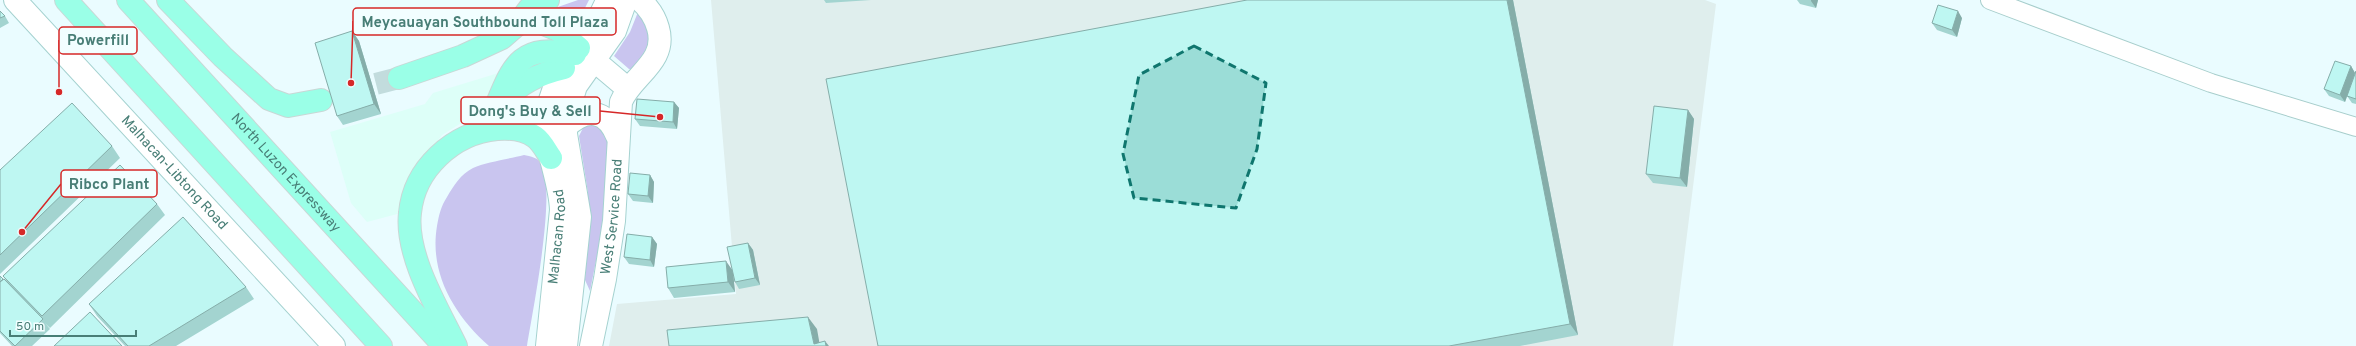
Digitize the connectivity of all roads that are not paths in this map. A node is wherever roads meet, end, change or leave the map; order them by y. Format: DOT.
graph roads {
  1 [pos="15,0"];
  2 [pos="66,0"];
  3 [pos="128,0"];
  4 [pos="168,0"];
  5 [pos="548,0"];
  6 [pos="607,0"];
  7 [pos="626,0"];
  8 [pos="640,0"];
  9 [pos="1990,0"];
  10 [pos="517,25"];
  11 [pos="578,58"];
  12 [pos="398,78"];
  13 [pos="628,88"];
  14 [pos="321,100"];
  15 [pos="566,127"];
  16 [pos="2356,127"];
  17 [pos="479,133"];
  18 [pos="617,136"];
  19 [pos="551,158"];
  20 [pos="334,346"];
  21 [pos="381,346"];
  22 [pos="444,346"];
  23 [pos="456,346"];
  24 [pos="547,346"];
  25 [pos="566,346"];
  26 [pos="591,346"];
  1 -- 20 [label="main road, Malhacan-Libtong Road"];
  2 -- 21 [label="highway"];
  3 -- 22 [label="highway, North Luzon Expressway"];
  4 -- 14 [label="highway"];
  5 -- 10 [label="highway"];
  6 -- 11 [label="main road, Malhacan Road"];
  7 -- 11 [label="main road, Malhacan Road"];
  8 -- 13 [label="main road"];
  9 -- 16 [label="street"];
  10 -- 11 [label="highway"];
  10 -- 12 [label="highway"];
  11 -- 13 [label="main road"];
  11 -- 15 [label="main road, Malhacan Road"];
  11 -- 17 [label="highway"];
  11 -- 19 [label="main road, Malhacan Road"];
  13 -- 18 [label="main road, West Service Road"];
  15 -- 18 [label="main road"];
  15 -- 25 [label="main road, Malhacan Road"];
  17 -- 19 [label="highway"];
  17 -- 23 [label="highway"];
  18 -- 26 [label="main road, West Service Road"];
  19 -- 24 [label="main road, Malhacan Road"];
}
